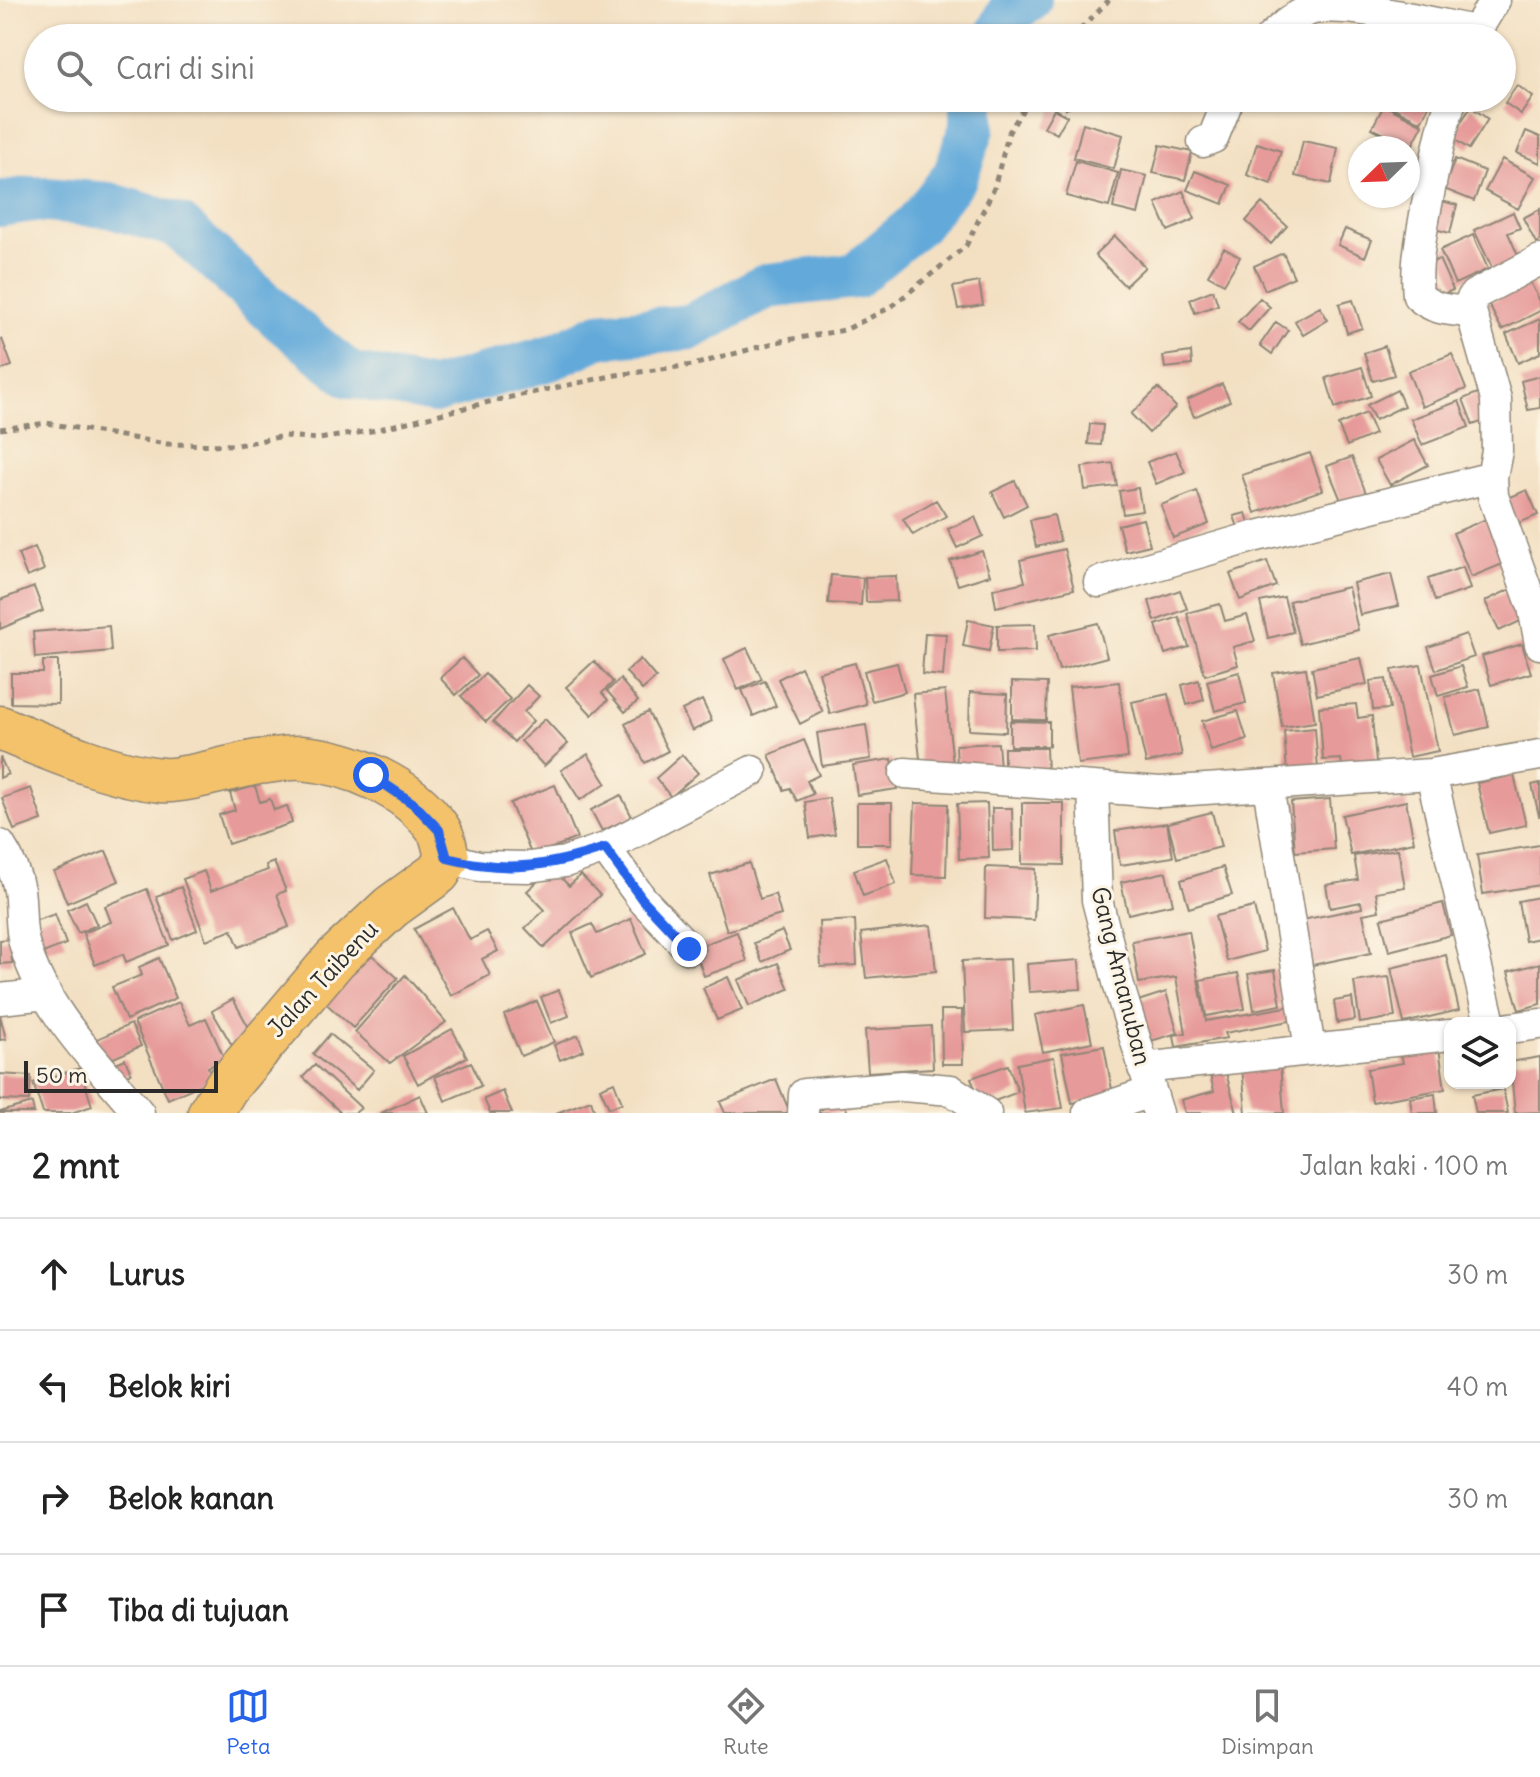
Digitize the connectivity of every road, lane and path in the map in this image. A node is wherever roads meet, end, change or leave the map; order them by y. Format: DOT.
graph roads {
  1 [pos="1109,0"];
  2 [pos="1495,0"];
  3 [pos="1086,24"];
  4 [pos="1285,24"];
  5 [pos="1426,24"];
  6 [pos="1479,24"];
  7 [pos="1021,112"];
  8 [pos="1223,112"];
  9 [pos="1447,112"];
  10 [pos="1203,142"];
  11 [pos="1540,260"];
  12 [pos="1469,312"];
  13 [pos="0,429"];
  14 [pos="1492,477"];
  15 [pos="1099,582"];
  16 [pos="1540,644"];
  17 [pos="0,728"];
  18 [pos="1540,755"];
  19 [pos="752,771"];
  20 [pos="905,773"];
  21 [pos="1431,774"];
  22 [pos="1268,786"];
  23 [pos="1093,788"];
  24 [pos="0,845"];
  25 [pos="605,848"];
  26 [pos="447,858"];
  27 [pos="689,949"];
  28 [pos="47,994"];
  29 [pos="0,999"];
  30 [pos="1489,1017"];
  31 [pos="1540,1024"];
  32 [pos="1516,1027"];
  33 [pos="1444,1036"];
  34 [pos="1310,1049"];
  35 [pos="1151,1091"];
  36 [pos="804,1104"];
  37 [pos="139,1113"];
  38 [pos="210,1113"];
  39 [pos="986,1113"];
  40 [pos="1088,1113"];
  1 -- 3 [label="path"];
  2 -- 6 [label="street"];
  4 -- 5 [label="street"];
  7 -- 13 [label="path"];
  8 -- 10 [label="street"];
  9 -- 12 [label="street"];
  11 -- 12 [label="street"];
  12 -- 14 [label="street"];
  14 -- 15 [label="street"];
  14 -- 16 [label="street"];
  17 -- 26 [label="main road"];
  18 -- 21 [label="street"];
  19 -- 25 [label="street"];
  20 -- 23 [label="street"];
  21 -- 22 [label="street"];
  21 -- 30 [label="street"];
  22 -- 23 [label="street"];
  22 -- 34 [label="street"];
  23 -- 35 [label="street, Gang Amanuban"];
  24 -- 28 [label="street"];
  25 -- 26 [label="street"];
  25 -- 27 [label="street"];
  26 -- 38 [label="main road, Jalan Taibenu"];
  28 -- 29 [label="street"];
  28 -- 37 [label="street"];
  31 -- 32 [label="street"];
  33 -- 34 [label="street"];
  34 -- 35 [label="street"];
  35 -- 40 [label="street"];
  36 -- 39 [label="street"];
}
